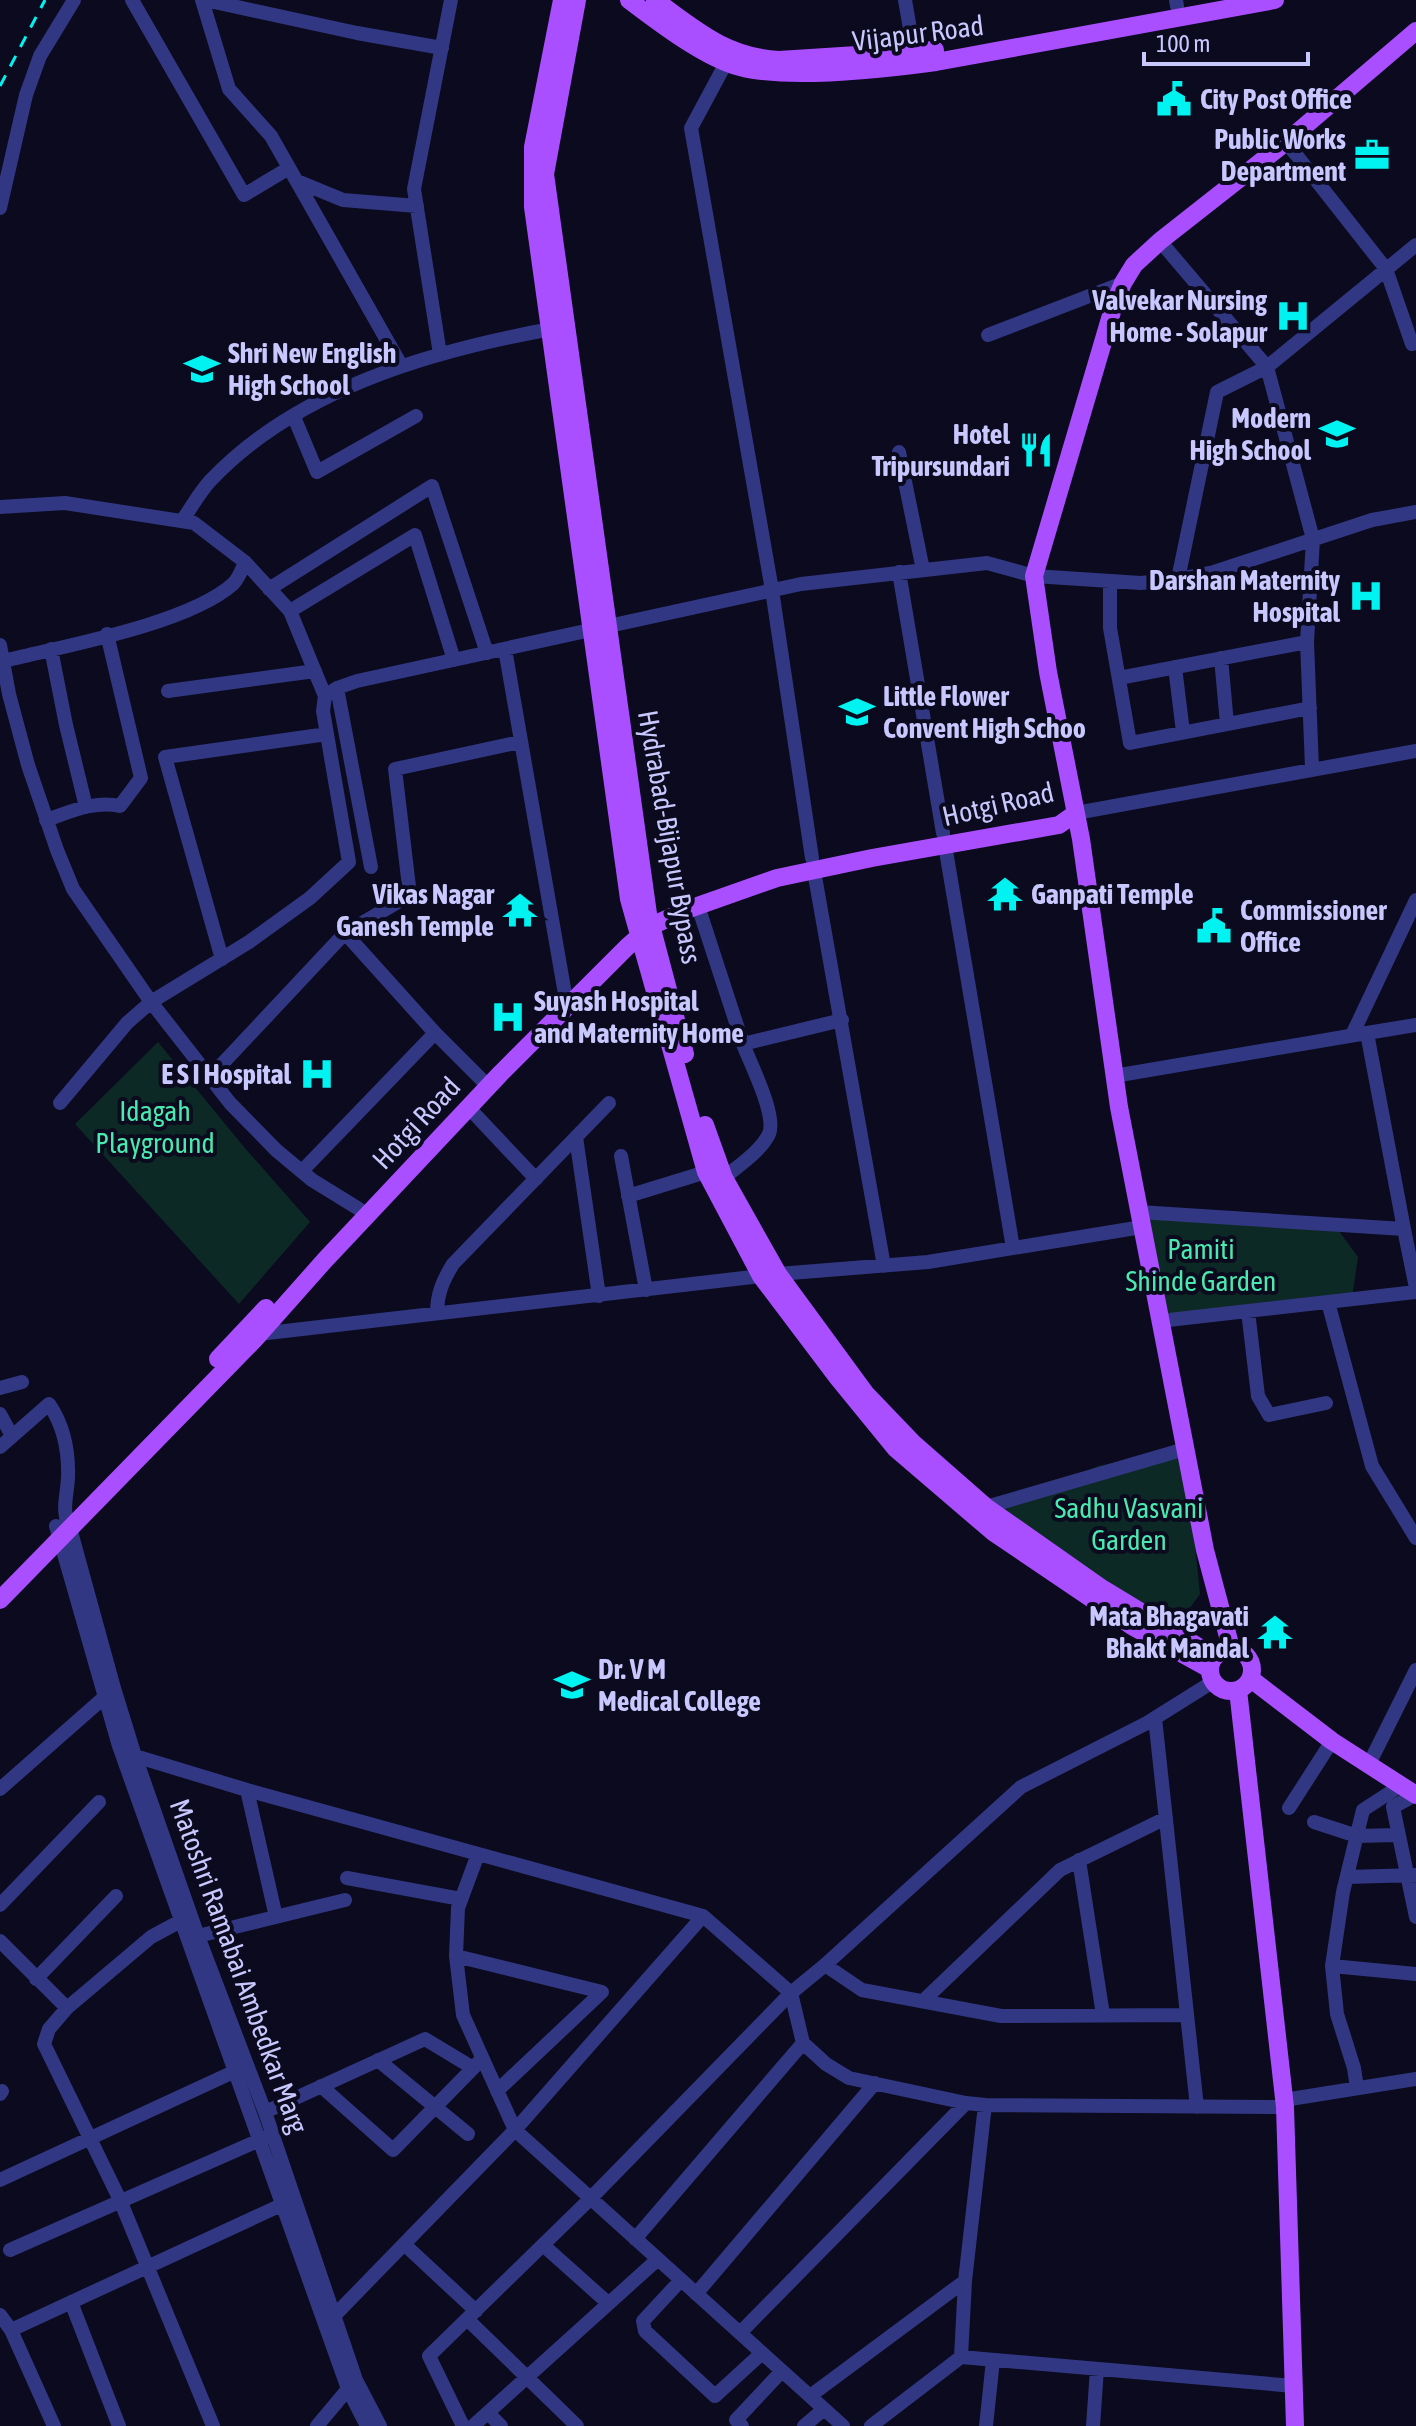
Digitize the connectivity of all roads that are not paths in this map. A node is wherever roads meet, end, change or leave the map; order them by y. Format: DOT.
graph roads {
  1 [pos="74,0"];
  2 [pos="132,0"];
  3 [pos="203,0"];
  4 [pos="451,0"];
  5 [pos="562,0"];
  6 [pos="577,0"];
  7 [pos="629,0"];
  8 [pos="655,0"];
  9 [pos="905,0"];
  10 [pos="1214,0"];
  11 [pos="1275,0"];
  12 [pos="1176,3"];
  13 [pos="1416,31"];
  14 [pos="442,48"];
  15 [pos="914,52"];
  16 [pos="727,61"];
  17 [pos="1286,142"];
  18 [pos="293,174"];
  19 [pos="417,206"];
  20 [pos="0,208"];
  21 [pos="1160,241"];
  22 [pos="1416,245"];
  23 [pos="1386,269"];
  24 [pos="1123,283"];
  25 [pos="551,329"];
  26 [pos="988,335"];
  27 [pos="1416,343"];
  28 [pos="440,354"];
  29 [pos="401,365"];
  30 [pos="1267,367"];
  31 [pos="416,416"];
  32 [pos="294,417"];
  33 [pos="899,452"];
  34 [pos="0,507"];
  35 [pos="1416,512"];
  36 [pos="182,521"];
  37 [pos="1313,539"];
  38 [pos="245,562"];
  39 [pos="923,570"];
  40 [pos="899,572"];
  41 [pos="1034,576"];
  42 [pos="1178,579"];
  43 [pos="1110,581"];
  44 [pos="269,589"];
  45 [pos="772,590"];
  46 [pos="290,611"];
  47 [pos="600,627"];
  48 [pos="107,634"];
  49 [pos="1307,642"];
  50 [pos="0,645"];
  51 [pos="51,649"];
  52 [pos="505,649"];
  53 [pos="487,653"];
  54 [pos="1221,658"];
  55 [pos="454,660"];
  56 [pos="3,661"];
  57 [pos="1175,667"];
  58 [pos="315,671"];
  59 [pos="1119,678"];
  60 [pos="168,691"];
  61 [pos="331,692"];
  62 [pos="1310,708"];
  63 [pos="1227,724"];
  64 [pos="1183,732"];
  65 [pos="327,734"];
  66 [pos="520,742"];
  67 [pos="1416,751"];
  68 [pos="1312,768"];
  69 [pos="86,807"];
  70 [pos="1076,813"];
  71 [pos="46,820"];
  72 [pos="944,839"];
  73 [pos="813,864"];
  74 [pos="371,867"];
  75 [pos="1416,900"];
  76 [pos="698,906"];
  77 [pos="643,925"];
  78 [pos="345,933"];
  79 [pos="222,959"];
  80 [pos="565,994"];
  81 [pos="151,1002"];
  82 [pos="842,1020"];
  83 [pos="1416,1025"];
  84 [pos="435,1033"];
  85 [pos="1367,1033"];
  86 [pos="1352,1035"];
  87 [pos="743,1044"];
  88 [pos="1114,1076"];
  89 [pos="209,1078"];
  90 [pos="483,1081"];
  91 [pos="60,1103"];
  92 [pos="609,1103"];
  93 [pos="469,1108"];
  94 [pos="576,1137"];
  95 [pos="621,1156"];
  96 [pos="302,1171"];
  97 [pos="715,1175"];
  98 [pos="536,1179"];
  99 [pos="628,1196"];
  100 [pos="359,1209"];
  101 [pos="1140,1219"];
  102 [pos="1404,1229"];
  103 [pos="1013,1248"];
  104 [pos="884,1266"];
  105 [pos="770,1275"];
  106 [pos="646,1290"];
  107 [pos="1416,1290"];
  108 [pos="599,1296"];
  109 [pos="1328,1302"];
  110 [pos="1248,1311"];
  111 [pos="437,1313"];
  112 [pos="1160,1321"];
  113 [pos="259,1334"];
  114 [pos="22,1382"];
  115 [pos="0,1388"];
  116 [pos="1326,1403"];
  117 [pos="0,1414"];
  118 [pos="12,1436"];
  119 [pos="0,1447"];
  120 [pos="1185,1449"];
  121 [pos="986,1507"];
  122 [pos="63,1527"];
  123 [pos="1416,1538"];
  124 [pos="0,1584"];
  125 [pos="0,1600"];
  126 [pos="1217,1664"];
  127 [pos="1416,1670"];
  128 [pos="1244,1684"];
  129 [pos="109,1692"];
  130 [pos="1155,1718"];
  131 [pos="1332,1741"];
  132 [pos="135,1756"];
  133 [pos="1368,1766"];
  134 [pos="0,1789"];
  135 [pos="247,1790"];
  136 [pos="1410,1792"];
  137 [pos="99,1802"];
  138 [pos="1289,1808"];
  139 [pos="1166,1818"];
  140 [pos="1314,1822"];
  141 [pos="1397,1835"];
  142 [pos="1357,1836"];
  143 [pos="478,1854"];
  144 [pos="1079,1860"];
  145 [pos="1411,1876"];
  146 [pos="1347,1877"];
  147 [pos="347,1878"];
  148 [pos="116,1896"];
  149 [pos="461,1899"];
  150 [pos="345,1900"];
  151 [pos="0,1905"];
  152 [pos="703,1916"];
  153 [pos="276,1917"];
  154 [pos="1416,1917"];
  155 [pos="186,1918"];
  156 [pos="198,1936"];
  157 [pos="0,1941"];
  158 [pos="456,1956"];
  159 [pos="825,1965"];
  160 [pos="1332,1966"];
  161 [pos="1416,1974"];
  162 [pos="36,1979"];
  163 [pos="791,1993"];
  164 [pos="923,2001"];
  165 [pos="67,2008"];
  166 [pos="1103,2015"];
  167 [pos="1187,2015"];
  168 [pos="803,2043"];
  169 [pos="378,2060"];
  170 [pos="478,2063"];
  171 [pos="242,2068"];
  172 [pos="1416,2079"];
  173 [pos="875,2083"];
  174 [pos="321,2086"];
  175 [pos="1357,2088"];
  176 [pos="497,2091"];
  177 [pos="966,2103"];
  178 [pos="1284,2104"];
  179 [pos="985,2105"];
  180 [pos="435,2107"];
  181 [pos="1197,2107"];
  182 [pos="265,2112"];
  183 [pos="515,2130"];
  184 [pos="468,2134"];
  185 [pos="267,2137"];
  186 [pos="90,2139"];
  187 [pos="0,2180"];
  188 [pos="591,2198"];
  189 [pos="120,2200"];
  190 [pos="289,2202"];
  191 [pos="635,2239"];
  192 [pos="404,2244"];
  193 [pos="543,2245"];
  194 [pos="10,2250"];
  195 [pos="658,2259"];
  196 [pos="147,2267"];
  197 [pos="681,2280"];
  198 [pos="965,2281"];
  199 [pos="696,2294"];
  200 [pos="71,2302"];
  201 [pos="608,2303"];
  202 [pos="0,2315"];
  203 [pos="471,2315"];
  204 [pos="334,2316"];
  205 [pos="11,2330"];
  206 [pos="740,2333"];
  207 [pos="762,2353"];
  208 [pos="961,2357"];
  209 [pos="993,2360"];
  210 [pos="1097,2369"];
  211 [pos="782,2371"];
  212 [pos="527,2377"];
  213 [pos="352,2384"];
  214 [pos="1294,2386"];
  215 [pos="810,2396"];
  216 [pos="824,2409"];
  217 [pos="488,2413"];
  218 [pos="736,2424"];
  219 [pos="54,2426"];
  220 [pos="119,2426"];
  221 [pos="213,2426"];
  222 [pos="317,2426"];
  223 [pos="367,2426"];
  224 [pos="380,2426"];
  225 [pos="463,2426"];
  226 [pos="473,2426"];
  227 [pos="501,2426"];
  228 [pos="577,2426"];
  229 [pos="804,2426"];
  230 [pos="843,2426"];
  231 [pos="871,2426"];
  232 [pos="986,2426"];
  233 [pos="1093,2426"];
  234 [pos="1295,2426"];
  1 -- 20 [label="street"];
  2 -- 18 [label="street"];
  3 -- 14 [label="street"];
  3 -- 18 [label="street"];
  4 -- 14 [label="street"];
  5 -- 25 [label="main road"];
  6 -- 47 [label="main road"];
  7 -- 16 [label="main road, Vijapur Road"];
  8 -- 15 [label="main road, Vijapur Road"];
  9 -- 15 [label="street"];
  10 -- 12 [label="main road, Vijapur Road"];
  11 -- 16 [label="main road, Vijapur Road"];
  12 -- 15 [label="main road, Vijapur Road"];
  13 -- 17 [label="main road"];
  14 -- 19 [label="street"];
  16 -- 45 [label="street"];
  17 -- 21 [label="main road"];
  17 -- 23 [label="street"];
  18 -- 19 [label="street"];
  18 -- 29 [label="street"];
  19 -- 28 [label="street"];
  21 -- 24 [label="main road"];
  21 -- 30 [label="street"];
  22 -- 23 [label="street"];
  23 -- 27 [label="street"];
  23 -- 30 [label="street"];
  24 -- 26 [label="street"];
  24 -- 41 [label="main road"];
  25 -- 28 [label="street"];
  25 -- 47 [label="main road"];
  28 -- 29 [label="street"];
  29 -- 32 [label="street"];
  30 -- 37 [label="street"];
  30 -- 42 [label="street"];
  31 -- 32 [label="street"];
  32 -- 36 [label="street"];
  33 -- 39 [label="street"];
  34 -- 36 [label="street"];
  35 -- 37 [label="street"];
  36 -- 38 [label="street"];
  37 -- 42 [label="street"];
  37 -- 49 [label="street"];
  38 -- 44 [label="street"];
  38 -- 48 [label="street"];
  39 -- 40 [label="street"];
  39 -- 41 [label="street"];
  40 -- 45 [label="street"];
  40 -- 72 [label="street"];
  41 -- 43 [label="street"];
  41 -- 70 [label="main road"];
  42 -- 43 [label="street"];
  43 -- 59 [label="street"];
  44 -- 46 [label="street"];
  44 -- 53 [label="street"];
  45 -- 47 [label="street"];
  45 -- 73 [label="street"];
  46 -- 55 [label="street"];
  46 -- 58 [label="street"];
  47 -- 52 [label="street"];
  47 -- 77 [label="main road, Hydrabad-Bijapur Bypass"];
  48 -- 51 [label="street"];
  48 -- 69 [label="street"];
  49 -- 54 [label="street"];
  49 -- 62 [label="street"];
  50 -- 56 [label="street"];
  51 -- 56 [label="street"];
  51 -- 69 [label="street"];
  52 -- 53 [label="street"];
  52 -- 66 [label="street"];
  53 -- 55 [label="street"];
  54 -- 57 [label="street"];
  54 -- 63 [label="street"];
  55 -- 61 [label="street"];
  56 -- 71 [label="street"];
  57 -- 59 [label="street"];
  57 -- 64 [label="street"];
  58 -- 60 [label="street"];
  58 -- 61 [label="street"];
  59 -- 64 [label="street"];
  61 -- 65 [label="street"];
  61 -- 74 [label="street"];
  62 -- 63 [label="street"];
  62 -- 68 [label="street"];
  63 -- 64 [label="street"];
  65 -- 79 [label="street"];
  65 -- 79 [label="street"];
  66 -- 78 [label="street"];
  66 -- 80 [label="street"];
  67 -- 68 [label="street"];
  68 -- 70 [label="street"];
  69 -- 71 [label="street"];
  70 -- 72 [label="main road, Hotgi Road"];
  70 -- 88 [label="main road"];
  71 -- 81 [label="street"];
  72 -- 73 [label="main road, Hotgi Road"];
  72 -- 103 [label="street"];
  73 -- 76 [label="main road, Hotgi Road"];
  73 -- 77 [label="main road, Hotgi Road"];
  73 -- 82 [label="street"];
  75 -- 86 [label="street"];
  76 -- 77 [label="main road, Hotgi Road"];
  76 -- 87 [label="street"];
  77 -- 80 [label="main road, Hotgi Road"];
  77 -- 93 [label="main road, Hotgi Road"];
  77 -- 97 [label="main road, Hydrabad-Bijapur Bypass"];
  78 -- 84 [label="street"];
  78 -- 89 [label="street"];
  79 -- 81 [label="street"];
  80 -- 90 [label="main road, Hotgi Road"];
  81 -- 89 [label="street"];
  81 -- 91 [label="street"];
  82 -- 87 [label="street"];
  82 -- 104 [label="street"];
  83 -- 85 [label="street"];
  84 -- 90 [label="street"];
  84 -- 96 [label="street"];
  85 -- 86 [label="street"];
  85 -- 102 [label="street"];
  86 -- 88 [label="street"];
  87 -- 97 [label="street"];
  88 -- 101 [label="main road"];
  89 -- 96 [label="street"];
  90 -- 100 [label="main road, Hotgi Road"];
  92 -- 94 [label="street"];
  93 -- 98 [label="street"];
  93 -- 113 [label="main road, Hotgi Road"];
  94 -- 98 [label="street"];
  94 -- 108 [label="street"];
  95 -- 99 [label="street"];
  96 -- 100 [label="street"];
  97 -- 99 [label="street"];
  97 -- 105 [label="main road, Hydrabad-Bijapur Bypass"];
  98 -- 111 [label="street"];
  99 -- 106 [label="street"];
  100 -- 122 [label="main road, Hotgi Road"];
  101 -- 102 [label="street"];
  101 -- 103 [label="street"];
  101 -- 112 [label="main road"];
  102 -- 107 [label="street"];
  103 -- 104 [label="street"];
  104 -- 105 [label="street"];
  105 -- 106 [label="street"];
  105 -- 121 [label="main road, Hydrabad-Bijapur Bypass"];
  105 -- 126 [label="main road"];
  106 -- 108 [label="street"];
  107 -- 109 [label="street"];
  108 -- 111 [label="street"];
  109 -- 110 [label="street"];
  109 -- 123 [label="street"];
  110 -- 112 [label="street"];
  110 -- 116 [label="street"];
  111 -- 113 [label="street"];
  112 -- 120 [label="main road"];
  113 -- 122 [label="main road, Hotgi Road"];
  114 -- 115 [label="street"];
  117 -- 118 [label="street"];
  118 -- 119 [label="street"];
  118 -- 122 [label="street"];
  120 -- 121 [label="street"];
  120 -- 126 [label="main road"];
  121 -- 126 [label="main road, Hydrabad-Bijapur Bypass"];
  122 -- 124 [label="main road, Hotgi Road"];
  122 -- 125 [label="main road, Hotgi Road"];
  122 -- 129 [label="street, Matoshri Ramabai Ambedkar Marg"];
  126 -- 128 [label="main road"];
  126 -- 128 [label="main road"];
  126 -- 130 [label="street"];
  127 -- 133 [label="street"];
  128 -- 131 [label="main road"];
  128 -- 178 [label="main road"];
  129 -- 132 [label="street, Matoshri Ramabai Ambedkar Marg"];
  129 -- 134 [label="street"];
  129 -- 155 [label="street"];
  130 -- 139 [label="street"];
  130 -- 159 [label="street"];
  131 -- 133 [label="main road"];
  131 -- 138 [label="street"];
  132 -- 135 [label="street"];
  132 -- 155 [label="street, Matoshri Ramabai Ambedkar Marg"];
  133 -- 136 [label="main road"];
  135 -- 143 [label="street"];
  135 -- 153 [label="street"];
  136 -- 141 [label="street"];
  136 -- 142 [label="street"];
  137 -- 151 [label="street"];
  139 -- 144 [label="street"];
  139 -- 167 [label="street"];
  140 -- 142 [label="street"];
  141 -- 142 [label="street"];
  141 -- 145 [label="street"];
  142 -- 146 [label="street"];
  143 -- 149 [label="street"];
  143 -- 152 [label="street"];
  144 -- 164 [label="street"];
  144 -- 166 [label="street"];
  145 -- 146 [label="street"];
  145 -- 154 [label="street"];
  146 -- 160 [label="street"];
  147 -- 149 [label="street"];
  148 -- 162 [label="street"];
  149 -- 158 [label="street"];
  150 -- 153 [label="street"];
  152 -- 163 [label="street"];
  152 -- 183 [label="street"];
  153 -- 156 [label="street"];
  155 -- 156 [label="street, Matoshri Ramabai Ambedkar Marg"];
  155 -- 165 [label="street"];
  155 -- 171 [label="street"];
  156 -- 171 [label="street, Matoshri Ramabai Ambedkar Marg"];
  157 -- 162 [label="street"];
  158 -- 170 [label="street"];
  158 -- 176 [label="street"];
  159 -- 163 [label="street"];
  159 -- 164 [label="street"];
  160 -- 161 [label="street"];
  160 -- 175 [label="street"];
  162 -- 165 [label="street"];
  163 -- 168 [label="street"];
  163 -- 188 [label="street"];
  164 -- 166 [label="street"];
  165 -- 186 [label="street"];
  166 -- 167 [label="street"];
  167 -- 181 [label="street"];
  168 -- 173 [label="street"];
  168 -- 191 [label="street"];
  169 -- 170 [label="street"];
  169 -- 174 [label="street"];
  169 -- 180 [label="street"];
  170 -- 176 [label="street"];
  170 -- 180 [label="street"];
  171 -- 182 [label="street, Matoshri Ramabai Ambedkar Marg"];
  171 -- 185 [label="street"];
  171 -- 186 [label="street"];
  172 -- 175 [label="street"];
  173 -- 177 [label="street"];
  173 -- 199 [label="street"];
  174 -- 180 [label="street"];
  174 -- 182 [label="street"];
  175 -- 178 [label="street"];
  176 -- 183 [label="street"];
  177 -- 179 [label="street"];
  177 -- 206 [label="street"];
  178 -- 181 [label="street"];
  178 -- 214 [label="main road"];
  179 -- 181 [label="street"];
  179 -- 198 [label="street"];
  180 -- 184 [label="street"];
  182 -- 185 [label="street, Matoshri Ramabai Ambedkar Marg"];
  183 -- 188 [label="street"];
  183 -- 192 [label="street"];
  185 -- 189 [label="street"];
  185 -- 190 [label="street, Matoshri Ramabai Ambedkar Marg"];
  186 -- 187 [label="street"];
  186 -- 189 [label="street"];
  188 -- 191 [label="street"];
  188 -- 193 [label="street"];
  189 -- 194 [label="street"];
  189 -- 196 [label="street"];
  190 -- 196 [label="street"];
  190 -- 204 [label="street, Matoshri Ramabai Ambedkar Marg"];
  190 -- 213 [label="street"];
  191 -- 195 [label="street"];
  192 -- 203 [label="street"];
  192 -- 204 [label="street"];
  193 -- 201 [label="street"];
  193 -- 203 [label="street"];
  195 -- 197 [label="street"];
  195 -- 201 [label="street"];
  196 -- 200 [label="street"];
  196 -- 221 [label="street"];
  197 -- 199 [label="street"];
  197 -- 207 [label="street"];
  198 -- 208 [label="street"];
  198 -- 215 [label="street"];
  199 -- 206 [label="street"];
  200 -- 205 [label="street"];
  200 -- 220 [label="street"];
  201 -- 212 [label="street"];
  202 -- 205 [label="street"];
  203 -- 212 [label="street"];
  203 -- 225 [label="street"];
  204 -- 213 [label="street, Matoshri Ramabai Ambedkar Marg"];
  205 -- 219 [label="street"];
  206 -- 207 [label="street"];
  207 -- 211 [label="street"];
  208 -- 209 [label="street"];
  208 -- 231 [label="street"];
  209 -- 210 [label="street"];
  209 -- 232 [label="street"];
  210 -- 214 [label="street"];
  210 -- 233 [label="street"];
  211 -- 215 [label="street"];
  211 -- 218 [label="street"];
  212 -- 217 [label="street"];
  212 -- 228 [label="street"];
  213 -- 222 [label="street"];
  213 -- 223 [label="street"];
  213 -- 224 [label="street, Matoshri Ramabai Ambedkar Marg"];
  214 -- 234 [label="main road"];
  215 -- 216 [label="street"];
  216 -- 229 [label="street"];
  216 -- 230 [label="street"];
  217 -- 226 [label="street"];
  217 -- 227 [label="street"];
}
